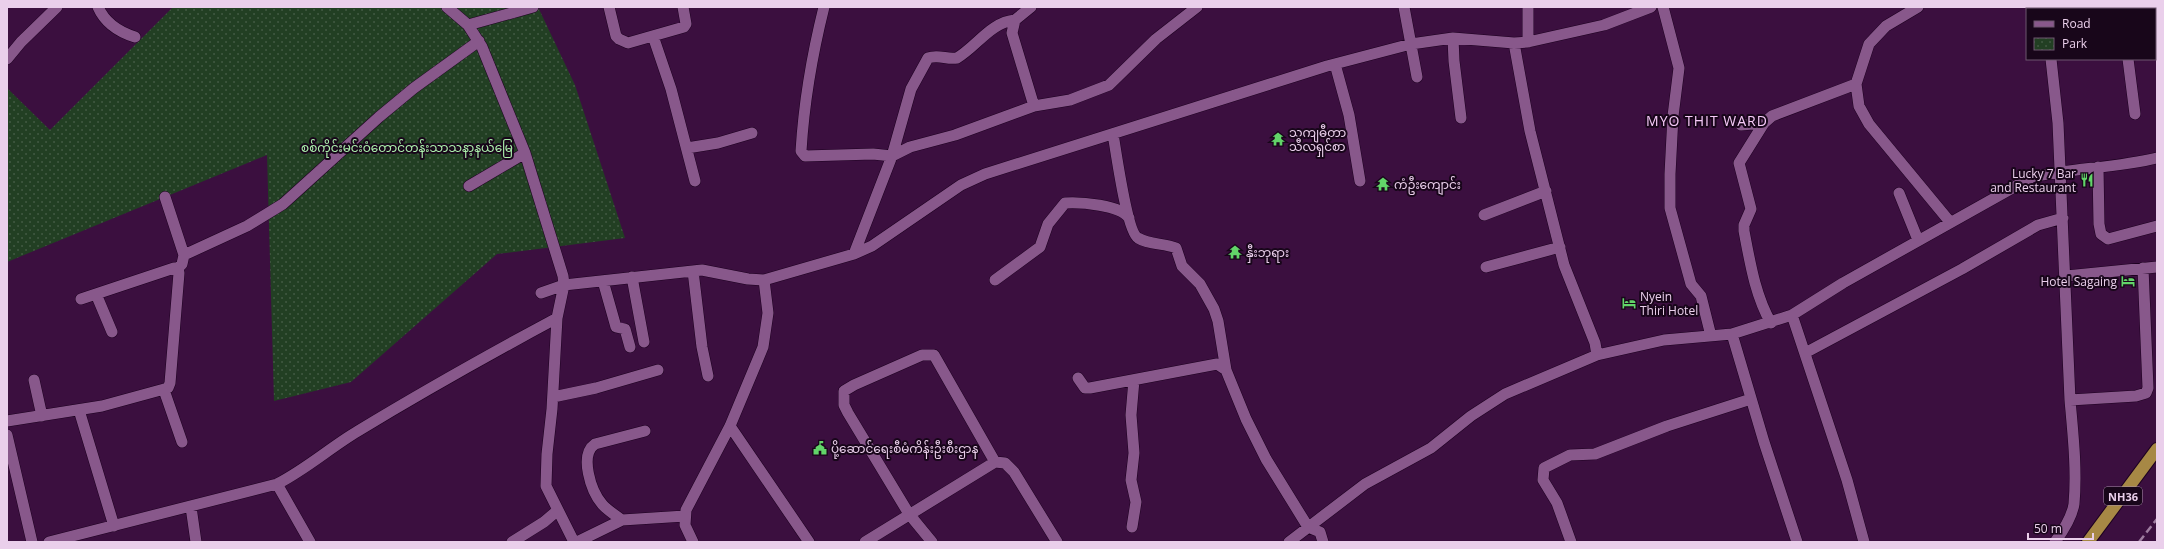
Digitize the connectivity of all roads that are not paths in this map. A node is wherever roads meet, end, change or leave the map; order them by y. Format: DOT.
graph roads {
  1 [pos="57,7"];
  2 [pos="98,7"];
  3 [pos="447,7"];
  4 [pos="533,7"];
  5 [pos="608,7"];
  6 [pos="683,7"];
  7 [pos="824,7"];
  8 [pos="1031,7"];
  9 [pos="1196,7"];
  10 [pos="1404,7"];
  11 [pos="1528,7"];
  12 [pos="1651,7"];
  13 [pos="1663,7"];
  14 [pos="1918,7"];
  15 [pos="1901,11"];
  16 [pos="1015,20"];
  17 [pos="468,25"];
  18 [pos="653,36"];
  19 [pos="136,37"];
  20 [pos="1453,38"];
  21 [pos="479,41"];
  22 [pos="1528,42"];
  23 [pos="1514,43"];
  24 [pos="1411,44"];
  25 [pos="7,59"];
  26 [pos="2052,60"];
  27 [pos="2128,60"];
  28 [pos="1334,64"];
  29 [pos="1417,77"];
  30 [pos="1856,84"];
  31 [pos="1034,106"];
  32 [pos="2135,114"];
  33 [pos="1461,118"];
  34 [pos="1764,123"];
  35 [pos="1741,125"];
  36 [pos="752,134"];
  37 [pos="1113,134"];
  38 [pos="687,148"];
  39 [pos="525,154"];
  40 [pos="892,156"];
  41 [pos="2157,158"];
  42 [pos="2098,167"];
  43 [pos="2059,171"];
  44 [pos="696,181"];
  45 [pos="1360,181"];
  46 [pos="469,186"];
  47 [pos="1546,191"];
  48 [pos="1899,193"];
  49 [pos="165,197"];
  50 [pos="1484,215"];
  51 [pos="1129,218"];
  52 [pos="2063,218"];
  53 [pos="1950,222"];
  54 [pos="2157,226"];
  55 [pos="1918,240"];
  56 [pos="1560,247"];
  57 [pos="854,254"];
  58 [pos="184,255"];
  59 [pos="1486,267"];
  60 [pos="2157,267"];
  61 [pos="178,268"];
  62 [pos="2143,268"];
  63 [pos="693,271"];
  64 [pos="2066,276"];
  65 [pos="632,277"];
  66 [pos="764,280"];
  67 [pos="995,280"];
  68 [pos="603,281"];
  69 [pos="564,285"];
  70 [pos="540,293"];
  71 [pos="96,294"];
  72 [pos="81,300"];
  73 [pos="1792,315"];
  74 [pos="557,318"];
  75 [pos="1771,323"];
  76 [pos="112,332"];
  77 [pos="1732,334"];
  78 [pos="1711,336"];
  79 [pos="644,342"];
  80 [pos="630,347"];
  81 [pos="1805,353"];
  82 [pos="1597,355"];
  83 [pos="658,370"];
  84 [pos="1226,370"];
  85 [pos="708,376"];
  86 [pos="1078,378"];
  87 [pos="34,380"];
  88 [pos="1134,380"];
  89 [pos="164,390"];
  90 [pos="553,397"];
  91 [pos="1751,399"];
  92 [pos="2070,400"];
  93 [pos="79,410"];
  94 [pos="42,416"];
  95 [pos="7,421"];
  96 [pos="730,426"];
  97 [pos="645,431"];
  98 [pos="7,435"];
  99 [pos="182,442"];
  100 [pos="2157,449"];
  101 [pos="995,462"];
  102 [pos="277,484"];
  103 [pos="190,507"];
  104 [pos="558,510"];
  105 [pos="909,514"];
  106 [pos="685,516"];
  107 [pos="622,520"];
  108 [pos="114,526"];
  109 [pos="1132,527"];
  110 [pos="1308,527"];
  111 [pos="32,542"];
  112 [pos="49,542"];
  113 [pos="196,542"];
  114 [pos="310,542"];
  115 [pos="512,542"];
  116 [pos="574,542"];
  117 [pos="577,542"];
  118 [pos="693,542"];
  119 [pos="809,542"];
  120 [pos="865,542"];
  121 [pos="932,542"];
  122 [pos="1057,542"];
  123 [pos="1289,542"];
  124 [pos="1323,542"];
  125 [pos="1571,542"];
  126 [pos="1797,542"];
  127 [pos="1864,542"];
  128 [pos="2056,542"];
  129 [pos="2088,542"];
  1 -- 25 [label="street"];
  2 -- 19 [label="street"];
  3 -- 17 [label="street"];
  4 -- 17 [label="street"];
  5 -- 18 [label="street"];
  6 -- 18 [label="street"];
  7 -- 40 [label="street"];
  8 -- 16 [label="street"];
  9 -- 31 [label="street"];
  10 -- 24 [label="street"];
  11 -- 22 [label="street"];
  12 -- 22 [label="street"];
  13 -- 78 [label="street"];
  14 -- 15 [label="street"];
  15 -- 30 [label="street"];
  16 -- 31 [label="street"];
  16 -- 40 [label="street"];
  17 -- 21 [label="street"];
  18 -- 38 [label="street"];
  20 -- 23 [label="street"];
  20 -- 24 [label="street"];
  20 -- 33 [label="street"];
  21 -- 39 [label="street"];
  21 -- 58 [label="street"];
  22 -- 23 [label="street"];
  23 -- 47 [label="street"];
  24 -- 28 [label="street"];
  24 -- 29 [label="street"];
  26 -- 43 [label="street"];
  27 -- 32 [label="street"];
  28 -- 37 [label="street"];
  28 -- 45 [label="street"];
  30 -- 34 [label="street"];
  30 -- 53 [label="street"];
  31 -- 40 [label="street"];
  34 -- 35 [label="street"];
  34 -- 75 [label="street"];
  36 -- 38 [label="street"];
  37 -- 51 [label="street"];
  37 -- 57 [label="street"];
  38 -- 44 [label="street"];
  39 -- 46 [label="street"];
  39 -- 69 [label="street"];
  40 -- 57 [label="street"];
  41 -- 42 [label="street"];
  42 -- 43 [label="street"];
  42 -- 54 [label="street"];
  43 -- 52 [label="street"];
  43 -- 53 [label="street"];
  47 -- 50 [label="street"];
  47 -- 56 [label="street"];
  48 -- 55 [label="street"];
  49 -- 58 [label="street"];
  51 -- 67 [label="street"];
  51 -- 84 [label="street"];
  52 -- 64 [label="street"];
  52 -- 81 [label="street"];
  53 -- 55 [label="street"];
  55 -- 73 [label="street"];
  56 -- 59 [label="street"];
  56 -- 82 [label="street"];
  57 -- 66 [label="street"];
  58 -- 61 [label="street"];
  60 -- 62 [label="street"];
  61 -- 71 [label="street"];
  61 -- 89 [label="street"];
  62 -- 64 [label="street"];
  62 -- 92 [label="street"];
  63 -- 65 [label="street"];
  63 -- 66 [label="street"];
  63 -- 85 [label="street"];
  64 -- 92 [label="street"];
  65 -- 68 [label="street"];
  65 -- 79 [label="street"];
  66 -- 96 [label="street"];
  68 -- 69 [label="street"];
  68 -- 80 [label="street"];
  69 -- 70 [label="street"];
  69 -- 74 [label="street"];
  71 -- 72 [label="street"];
  71 -- 76 [label="street"];
  73 -- 75 [label="street"];
  73 -- 81 [label="street"];
  74 -- 90 [label="street"];
  74 -- 102 [label="street"];
  75 -- 77 [label="street"];
  77 -- 78 [label="street"];
  77 -- 91 [label="street"];
  78 -- 82 [label="street"];
  81 -- 127 [label="street"];
  82 -- 110 [label="street"];
  83 -- 90 [label="street"];
  84 -- 88 [label="street"];
  84 -- 110 [label="street"];
  86 -- 88 [label="street"];
  87 -- 94 [label="street"];
  88 -- 109 [label="street"];
  89 -- 93 [label="street"];
  89 -- 99 [label="street"];
  90 -- 104 [label="street"];
  91 -- 125 [label="street"];
  91 -- 126 [label="street"];
  92 -- 128 [label="street"];
  93 -- 94 [label="street"];
  93 -- 108 [label="street"];
  94 -- 95 [label="street"];
  96 -- 106 [label="street"];
  96 -- 119 [label="street"];
  97 -- 107 [label="street"];
  98 -- 111 [label="street"];
  100 -- 129 [label="highway, NH36"];
  101 -- 105 [label="street"];
  101 -- 105 [label="street"];
  101 -- 122 [label="street"];
  102 -- 103 [label="street"];
  102 -- 114 [label="street"];
  103 -- 108 [label="street"];
  103 -- 113 [label="street"];
  104 -- 115 [label="street"];
  104 -- 116 [label="street"];
  105 -- 120 [label="street"];
  105 -- 121 [label="street"];
  106 -- 107 [label="street"];
  106 -- 118 [label="street"];
  107 -- 117 [label="street"];
  108 -- 112 [label="street"];
  110 -- 123 [label="street"];
  110 -- 124 [label="street"];
}
